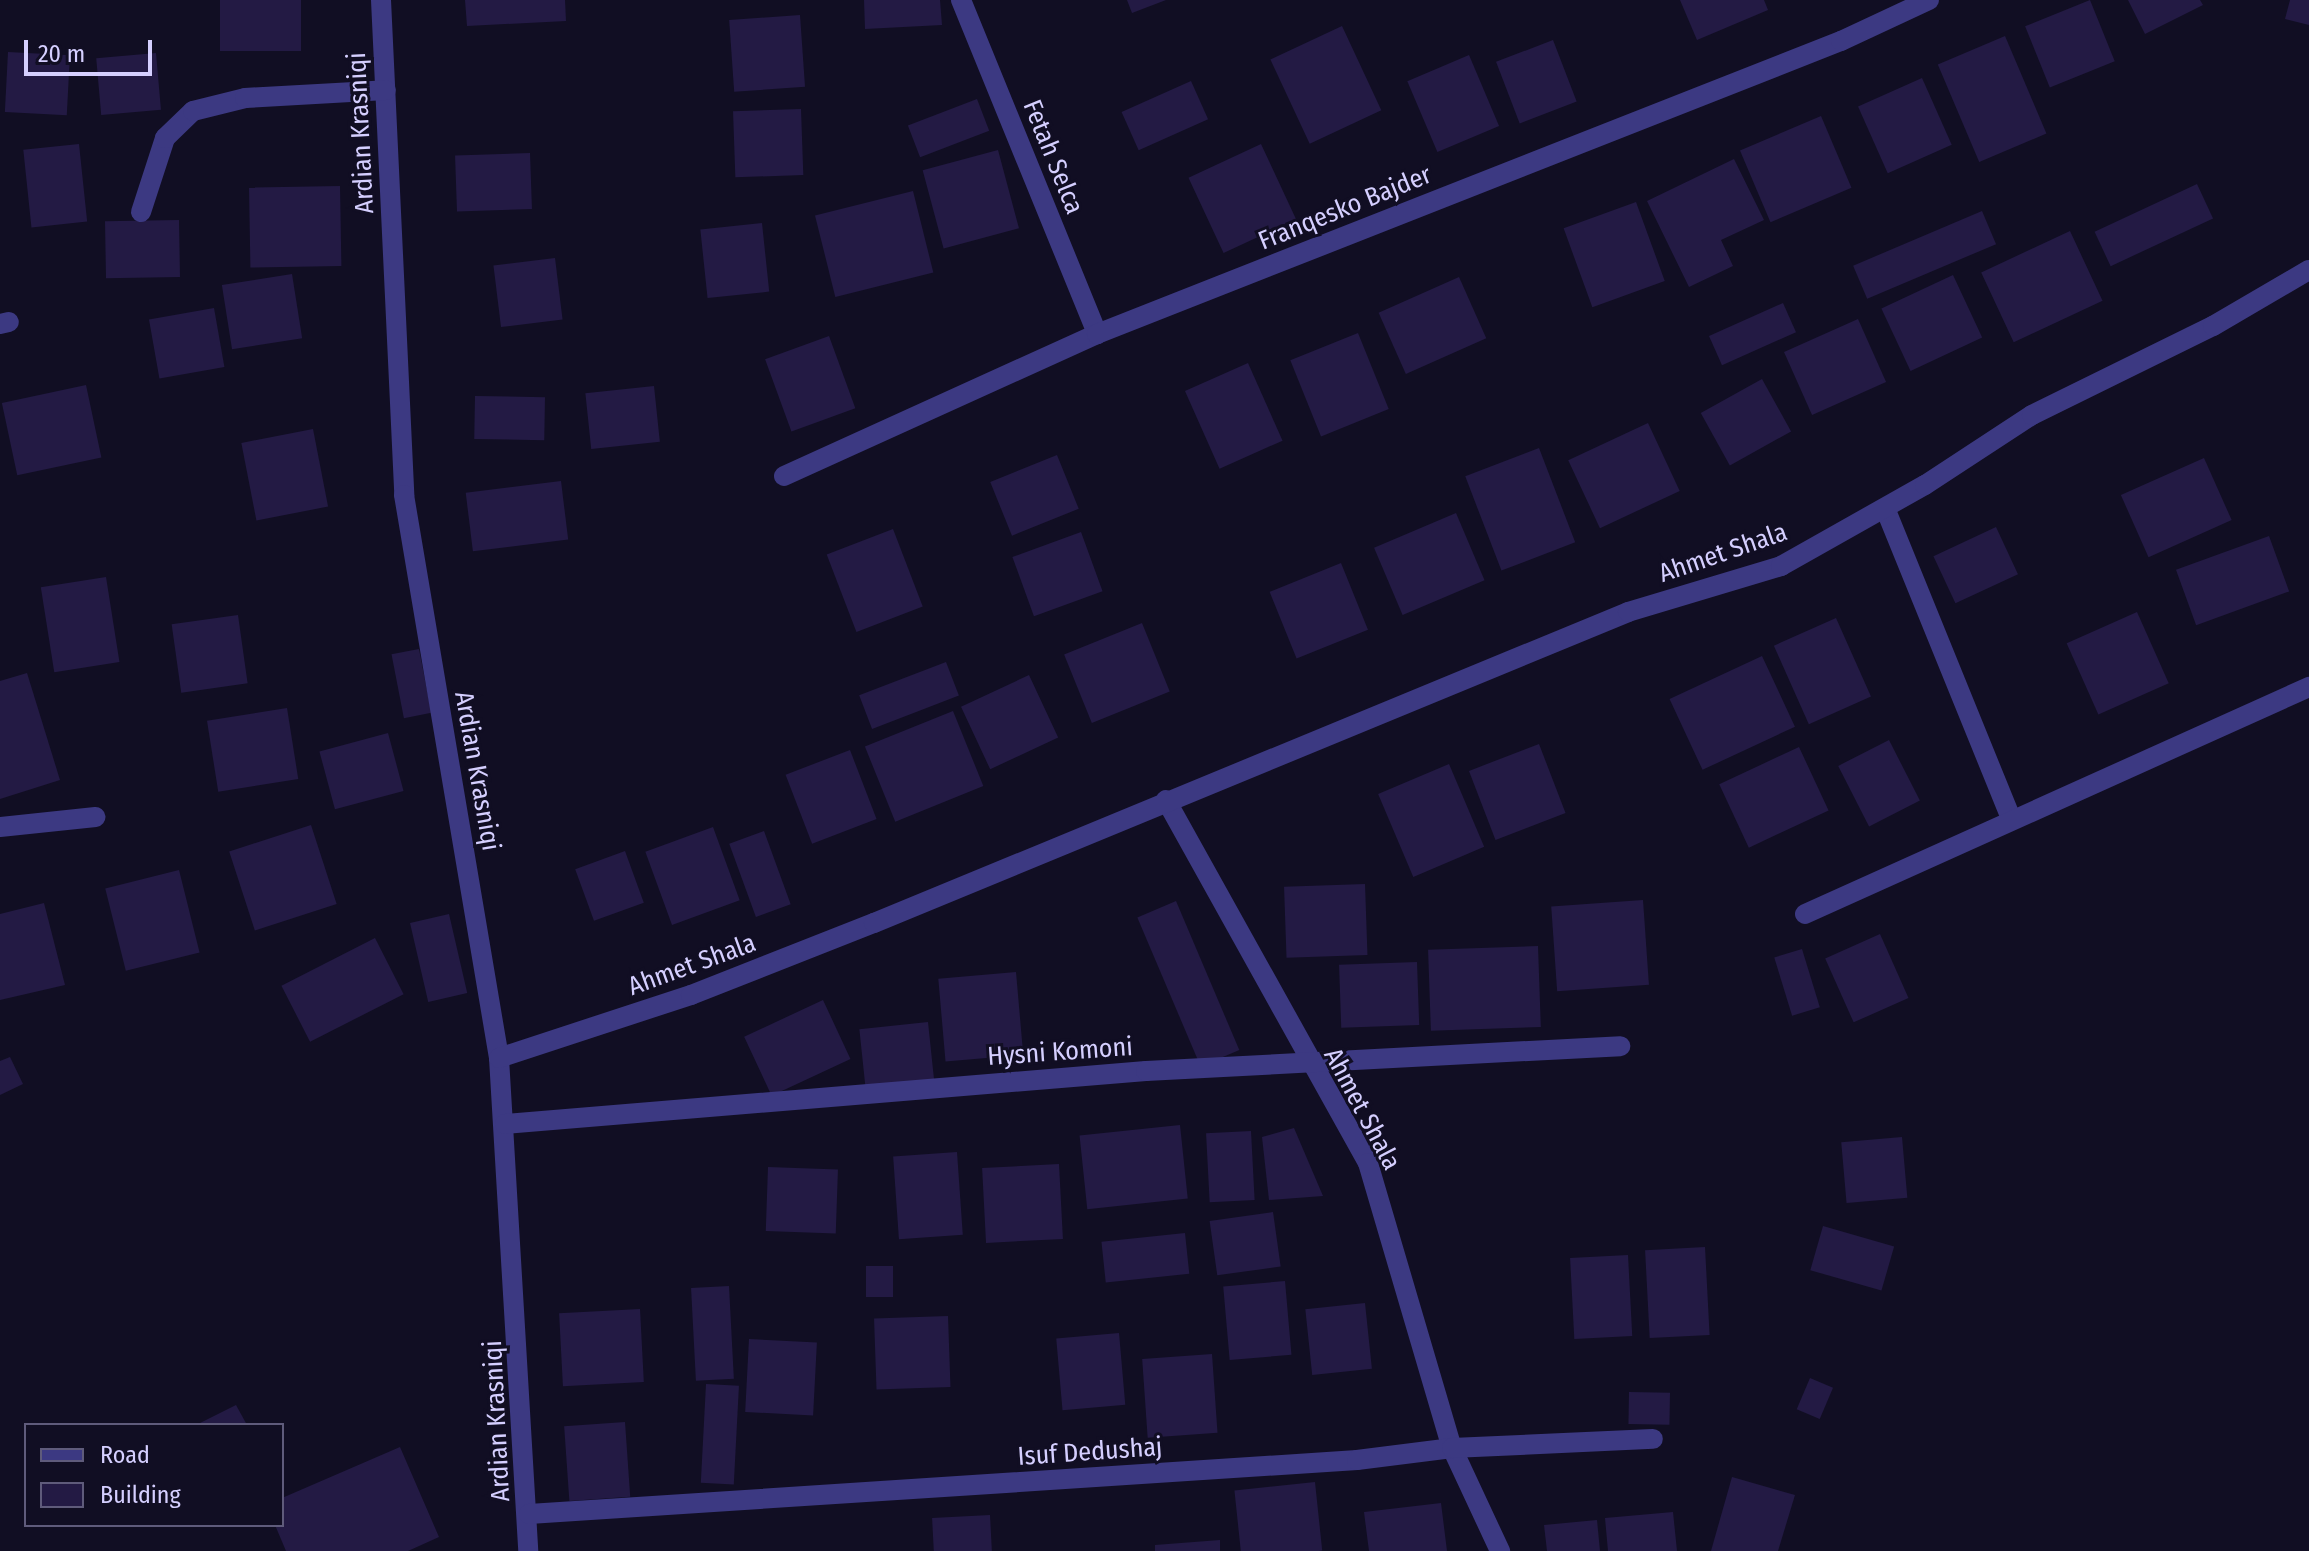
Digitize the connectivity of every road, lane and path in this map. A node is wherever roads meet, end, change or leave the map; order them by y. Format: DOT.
graph roads {
  1 [pos="381,0"];
  2 [pos="961,0"];
  3 [pos="1929,0"];
  4 [pos="386,90"];
  5 [pos="141,212"];
  6 [pos="2309,270"];
  7 [pos="1097,334"];
  8 [pos="784,476"];
  9 [pos="1885,508"];
  10 [pos="2309,687"];
  11 [pos="1166,800"];
  12 [pos="95,817"];
  13 [pos="2011,818"];
  14 [pos="0,827"];
  15 [pos="1805,914"];
  16 [pos="1620,1046"];
  17 [pos="499,1058"];
  18 [pos="1307,1061"];
  19 [pos="505,1124"];
  20 [pos="1653,1439"];
  21 [pos="1452,1448"];
  22 [pos="529,1514"];
  23 [pos="528,1551"];
  24 [pos="1500,1551"];
  1 -- 4 [label="street, Ardian Krasniqi"];
  2 -- 7 [label="street, Fetah Selca"];
  3 -- 7 [label="street, Franqesko Bajder"];
  4 -- 5 [label="street"];
  4 -- 17 [label="street, Ardian Krasniqi"];
  6 -- 9 [label="street, Ahmet Shala"];
  7 -- 8 [label="street, Franqesko Bajder"];
  9 -- 11 [label="street, Ahmet Shala"];
  9 -- 13 [label="street"];
  10 -- 13 [label="street"];
  11 -- 17 [label="street, Ahmet Shala"];
  11 -- 18 [label="street, Ahmet Shala"];
  12 -- 14 [label="street"];
  13 -- 15 [label="street"];
  16 -- 18 [label="street, Hysni Komoni"];
  17 -- 19 [label="street, Ardian Krasniqi"];
  18 -- 19 [label="street, Hysni Komoni"];
  18 -- 21 [label="street, Ahmet Shala"];
  19 -- 22 [label="street, Ardian Krasniqi"];
  20 -- 21 [label="street, Isuf Dedushaj"];
  21 -- 22 [label="street, Isuf Dedushaj"];
  21 -- 24 [label="street, Ahmet Shala"];
  22 -- 23 [label="street, Ardian Krasniqi"];
}
